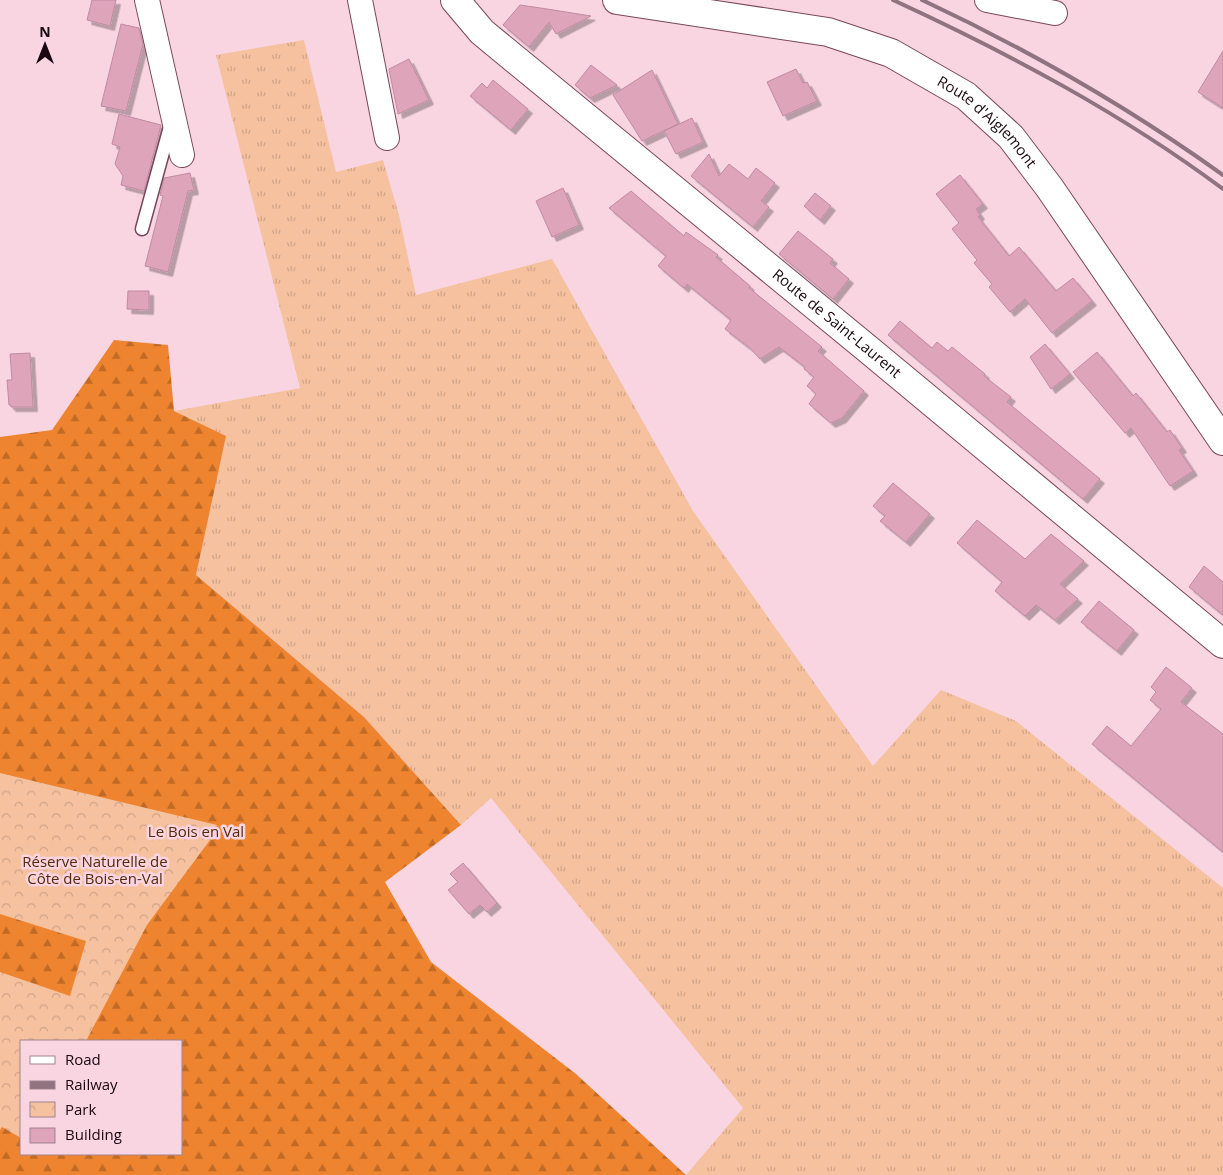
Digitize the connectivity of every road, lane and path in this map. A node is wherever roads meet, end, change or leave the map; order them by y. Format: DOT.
graph roads {
  1 [pos="148,0"];
  2 [pos="360,0"];
  3 [pos="455,0"];
  4 [pos="617,0"];
  5 [pos="987,0"];
  6 [pos="1055,13"];
  7 [pos="173,115"];
  8 [pos="387,138"];
  9 [pos="182,155"];
  10 [pos="142,229"];
  11 [pos="1223,441"];
  12 [pos="1223,644"];
  1 -- 7 [label="street"];
  2 -- 8 [label="street"];
  3 -- 12 [label="street, Route de Saint-Laurent"];
  4 -- 11 [label="street, Route d'Aiglemont"];
  5 -- 6 [label="street"];
  7 -- 9 [label="street"];
  7 -- 10 [label="lane"];
}
